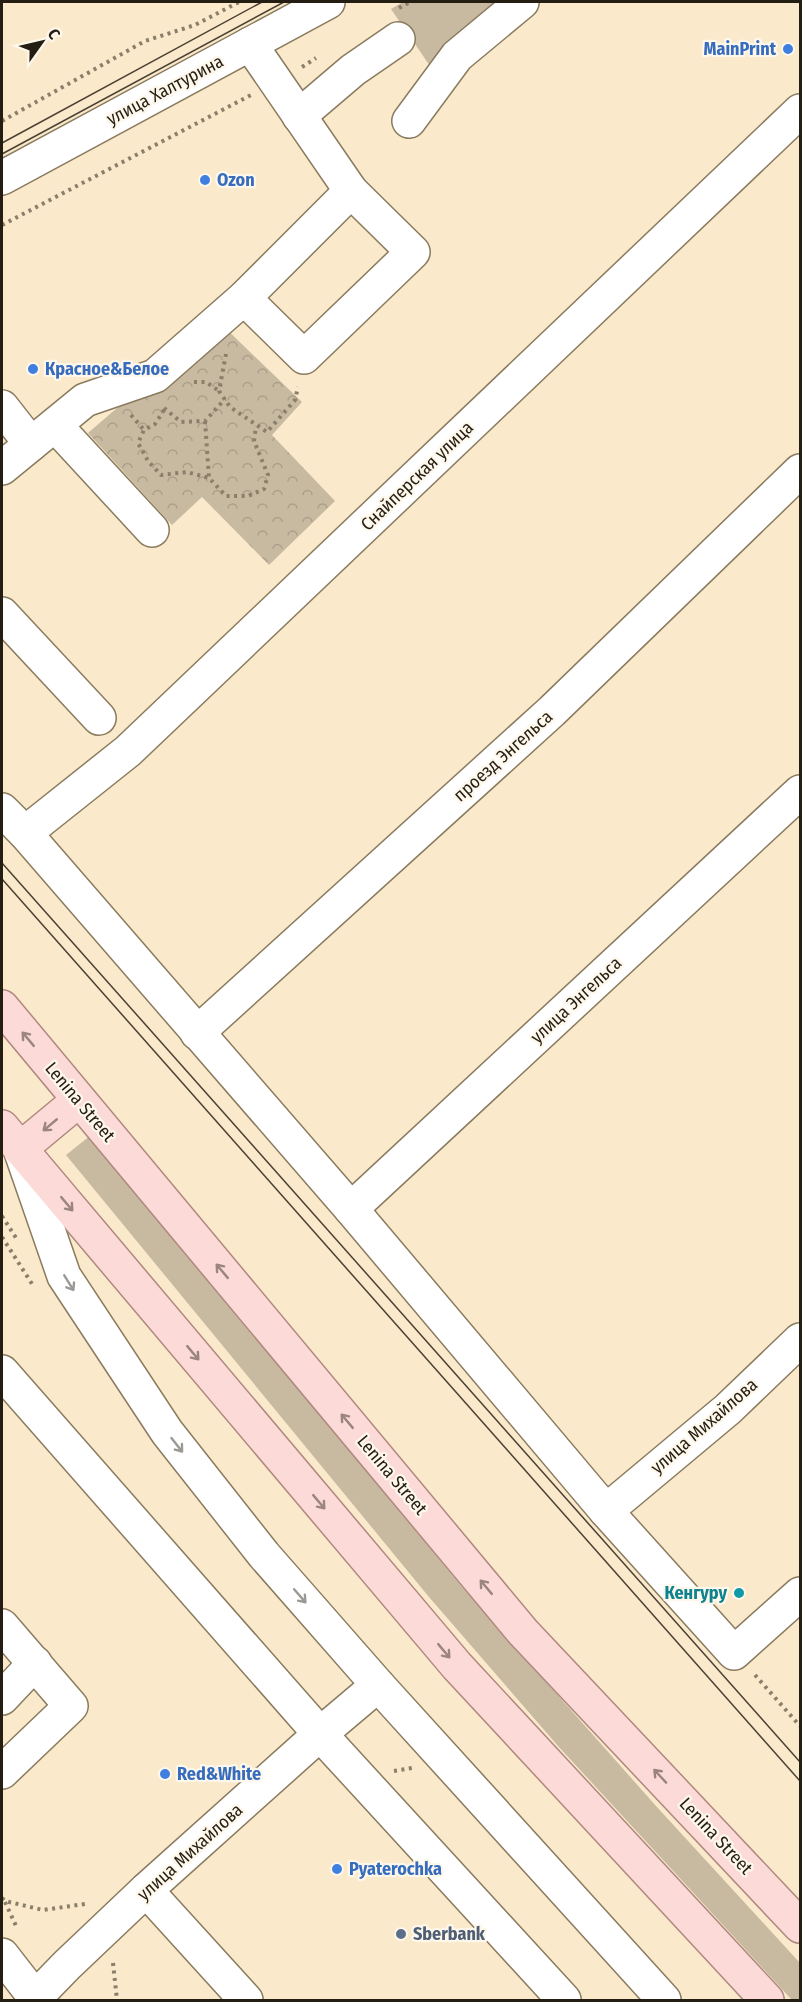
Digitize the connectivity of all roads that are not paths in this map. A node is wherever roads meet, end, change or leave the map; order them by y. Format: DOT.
graph roads {
  1 [pos="328,2"];
  2 [pos="522,2"];
  3 [pos="396,25"];
  4 [pos="250,44"];
  5 [pos="801,111"];
  6 [pos="299,116"];
  7 [pos="409,121"];
  8 [pos="2,178"];
  9 [pos="351,190"];
  10 [pos="233,308"];
  11 [pos="2,407"];
  12 [pos="43,434"];
  13 [pos="2,468"];
  14 [pos="801,471"];
  15 [pos="152,530"];
  16 [pos="2,614"];
  17 [pos="99,718"];
  18 [pos="801,792"];
  19 [pos="2,810"];
  20 [pos="25,833"];
  21 [pos="2,1007"];
  22 [pos="197,1033"];
  23 [pos="79,1100"];
  24 [pos="11,1138"];
  25 [pos="351,1209"];
  26 [pos="801,1340"];
  27 [pos="2,1372"];
  28 [pos="606,1511"];
  29 [pos="801,1594"];
  30 [pos="2,1626"];
  31 [pos="35,1664"];
  32 [pos="378,1685"];
  33 [pos="2,1698"];
  34 [pos="320,1734"];
  35 [pos="4,1765"];
  36 [pos="146,1890"];
  37 [pos="801,1926"];
  38 [pos="2,1955"];
  39 [pos="35,2000"];
  40 [pos="246,2001"];
  41 [pos="564,2001"];
  42 [pos="664,2001"];
  43 [pos="767,2001"];
  1 -- 4 [label="street, улица Халтурина"];
  2 -- 7 [label="street"];
  3 -- 6 [label="street"];
  4 -- 6 [label="street"];
  4 -- 8 [label="street, улица Халтурина"];
  5 -- 20 [label="street, Снайперская улица"];
  6 -- 9 [label="street"];
  9 -- 10 [label="street"];
  9 -- 10 [label="street"];
  10 -- 12 [label="street"];
  11 -- 12 [label="street"];
  12 -- 13 [label="street"];
  12 -- 15 [label="street"];
  14 -- 22 [label="street, проезд Энгельса"];
  16 -- 17 [label="street"];
  18 -- 25 [label="street, улица Энгельса"];
  19 -- 20 [label="street"];
  20 -- 22 [label="street"];
  23 -- 21 [label="main road, Lenina Street, one-way"];
  22 -- 25 [label="street"];
  23 -- 24 [label="main road, one-way"];
  37 -- 23 [label="main road, Lenina Street, one-way"];
  24 -- 32 [label="street, one-way"];
  24 -- 43 [label="main road, one-way"];
  25 -- 28 [label="street"];
  26 -- 28 [label="street, улица Михайлова"];
  27 -- 34 [label="street"];
  28 -- 29 [label="street"];
  30 -- 31 [label="street"];
  31 -- 33 [label="street"];
  31 -- 35 [label="street"];
  32 -- 34 [label="street, улица Михайлова"];
  32 -- 42 [label="street"];
  34 -- 36 [label="street, улица Михайлова"];
  34 -- 41 [label="street"];
  36 -- 39 [label="street, улица Михайлова"];
  36 -- 40 [label="street"];
  38 -- 39 [label="street"];
}
